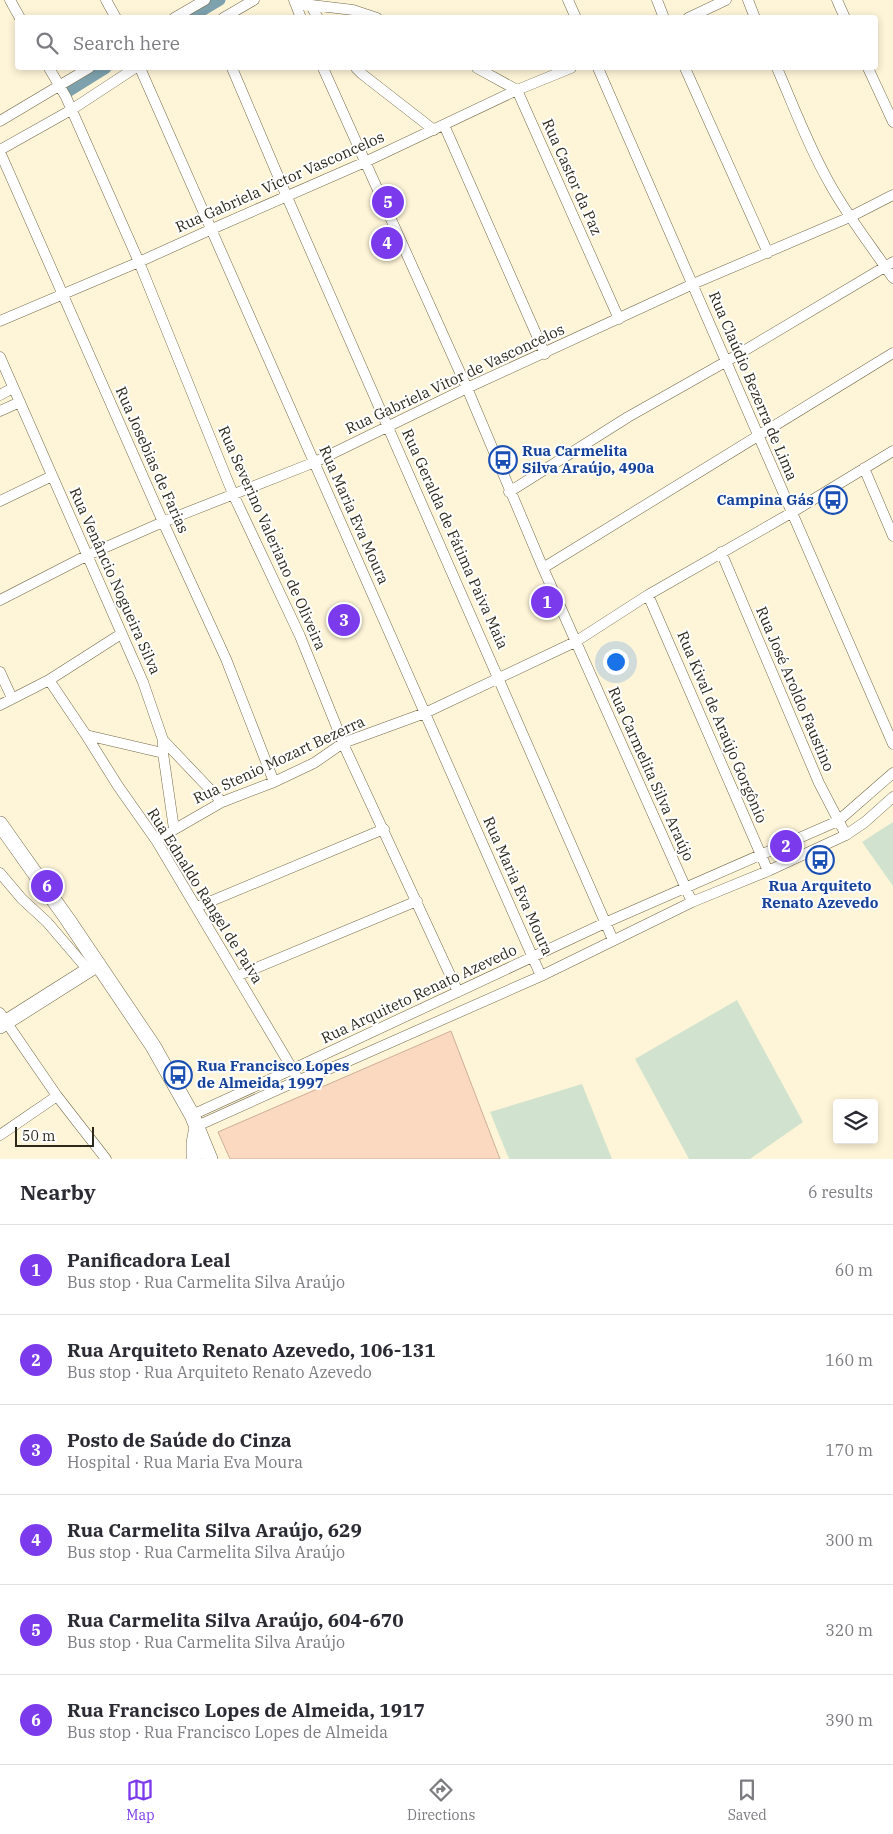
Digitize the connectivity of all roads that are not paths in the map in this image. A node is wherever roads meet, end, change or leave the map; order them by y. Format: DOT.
graph roads {
  1 [pos="10,0"];
  2 [pos="106,0"];
  3 [pos="254,0"];
  4 [pos="568,0"];
  5 [pos="657,0"];
  6 [pos="726,0"];
  7 [pos="748,0"];
  8 [pos="837,0"];
  9 [pos="202,1"];
  10 [pos="294,1"];
  11 [pos="310,4"];
  12 [pos="18,15"];
  13 [pos="114,15"];
  14 [pos="179,15"];
  15 [pos="229,15"];
  16 [pos="300,15"];
  17 [pos="316,15"];
  18 [pos="368,15"];
  19 [pos="575,15"];
  20 [pos="663,15"];
  21 [pos="694,15"];
  22 [pos="754,15"];
  23 [pos="844,15"];
  24 [pos="50,70"];
  25 [pos="86,70"];
  26 [pos="132,70"];
  27 [pos="141,70"];
  28 [pos="233,70"];
  29 [pos="325,70"];
  30 [pos="358,70"];
  31 [pos="480,70"];
  32 [pos="566,70"];
  33 [pos="599,70"];
  34 [pos="686,70"];
  35 [pos="777,70"];
  36 [pos="869,70"];
  37 [pos="60,86"];
  38 [pos="516,90"];
  39 [pos="71,110"];
  40 [pos="0,121"];
  41 [pos="893,122"];
  42 [pos="444,125"];
  43 [pos="434,130"];
  44 [pos="0,151"];
  45 [pos="365,162"];
  46 [pos="893,195"];
  47 [pos="287,197"];
  48 [pos="850,217"];
  49 [pos="212,228"];
  50 [pos="768,253"];
  51 [pos="139,262"];
  52 [pos="889,264"];
  53 [pos="893,278"];
  54 [pos="693,284"];
  55 [pos="63,294"];
  56 [pos="619,319"];
  57 [pos="0,321"];
  58 [pos="893,353"];
  59 [pos="545,354"];
  60 [pos="0,357"];
  61 [pos="727,361"];
  62 [pos="14,388"];
  63 [pos="467,388"];
  64 [pos="0,394"];
  65 [pos="20,402"];
  66 [pos="0,411"];
  67 [pos="389,426"];
  68 [pos="758,435"];
  69 [pos="893,451"];
  70 [pos="314,462"];
  71 [pos="864,468"];
  72 [pos="52,476"];
  73 [pos="509,492"];
  74 [pos="233,494"];
  75 [pos="0,501"];
  76 [pos="791,512"];
  77 [pos="163,522"];
  78 [pos="893,536"];
  79 [pos="721,552"];
  80 [pos="88,555"];
  81 [pos="543,568"];
  82 [pos="648,595"];
  83 [pos="0,600"];
  84 [pos="121,634"];
  85 [pos="575,642"];
  86 [pos="0,672"];
  87 [pos="499,678"];
  88 [pos="48,680"];
  89 [pos="12,698"];
  90 [pos="0,705"];
  91 [pos="425,713"];
  92 [pos="86,735"];
  93 [pos="163,740"];
  94 [pos="343,743"];
  95 [pos="893,744"];
  96 [pos="163,753"];
  97 [pos="893,773"];
  98 [pos="274,782"];
  99 [pos="893,797"];
  100 [pos="222,802"];
  101 [pos="838,821"];
  102 [pos="0,824"];
  103 [pos="174,829"];
  104 [pos="384,829"];
  105 [pos="846,835"];
  106 [pos="156,840"];
  107 [pos="761,855"];
  108 [pos="768,871"];
  109 [pos="0,873"];
  110 [pos="685,888"];
  111 [pos="417,901"];
  112 [pos="692,902"];
  113 [pos="197,907"];
  114 [pos="607,922"];
  115 [pos="613,940"];
  116 [pos="533,957"];
  117 [pos="93,967"];
  118 [pos="237,976"];
  119 [pos="541,976"];
  120 [pos="458,992"];
  121 [pos="2,1021"];
  122 [pos="293,1070"];
  123 [pos="299,1080"];
  124 [pos="57,1096"];
  125 [pos="195,1120"];
  126 [pos="0,1135"];
  127 [pos="103,1158"];
  128 [pos="194,1159"];
  129 [pos="210,1159"];
  1 -- 12 [label="street"];
  2 -- 13 [label="street"];
  3 -- 15 [label="street"];
  4 -- 19 [label="street"];
  5 -- 20 [label="street"];
  6 -- 21 [label="street"];
  7 -- 22 [label="street"];
  8 -- 23 [label="street"];
  9 -- 14 [label="street"];
  10 -- 11 [label="street"];
  10 -- 16 [label="street"];
  11 -- 17 [label="street"];
  11 -- 18 [label="street"];
  24 -- 37 [label="street, Rua Severino Valeriano de Oliveira"];
  25 -- 37 [label="street"];
  26 -- 39 [label="street"];
  27 -- 49 [label="street, Rua Maria Eva Moura"];
  28 -- 47 [label="street, Rua Geralda de Fátima Paiva Maia"];
  29 -- 45 [label="street, Rua Carmelita Silva Araújo"];
  30 -- 43 [label="street"];
  31 -- 38 [label="street"];
  32 -- 38 [label="street, Rua Gabriela Victor Vasconcelos"];
  33 -- 54 [label="street, Rua Claúdio Bezerra de Lima"];
  34 -- 50 [label="street"];
  35 -- 48 [label="street"];
  36 -- 41 [label="street"];
  37 -- 39 [label="street, Rua Severino Valeriano de Oliveira"];
  37 -- 40 [label="street"];
  38 -- 42 [label="street, Rua Gabriela Victor Vasconcelos"];
  38 -- 56 [label="street, Rua Castor da Paz"];
  39 -- 44 [label="street"];
  39 -- 51 [label="street, Rua Severino Valeriano de Oliveira"];
  42 -- 43 [label="street, Rua Gabriela Victor Vasconcelos"];
  42 -- 59 [label="street"];
  43 -- 45 [label="street, Rua Gabriela Victor Vasconcelos"];
  44 -- 55 [label="street, Rua Josebias de Farias"];
  45 -- 47 [label="street, Rua Gabriela Victor Vasconcelos"];
  45 -- 63 [label="street, Rua Carmelita Silva Araújo"];
  46 -- 48 [label="street, Rua Gabriela Vitor de Vasconcelos"];
  47 -- 49 [label="street, Rua Gabriela Victor Vasconcelos"];
  47 -- 67 [label="street, Rua Geralda de Fátima Paiva Maia"];
  48 -- 50 [label="street, Rua Gabriela Vitor de Vasconcelos"];
  48 -- 52 [label="street"];
  49 -- 51 [label="street, Rua Gabriela Victor Vasconcelos"];
  49 -- 70 [label="street, Rua Maria Eva Moura"];
  50 -- 54 [label="street, Rua Gabriela Vitor de Vasconcelos"];
  51 -- 55 [label="street, Rua Gabriela Victor Vasconcelos"];
  51 -- 74 [label="street, Rua Severino Valeriano de Oliveira"];
  52 -- 53 [label="street"];
  52 -- 61 [label="street"];
  54 -- 56 [label="street, Rua Gabriela Vitor de Vasconcelos"];
  54 -- 61 [label="street, Rua Claúdio Bezerra de Lima"];
  55 -- 57 [label="street, Rua Gabriela Victor Vasconcelos"];
  55 -- 77 [label="street, Rua Josebias de Farias"];
  56 -- 59 [label="street, Rua Gabriela Vitor de Vasconcelos"];
  58 -- 68 [label="street"];
  59 -- 63 [label="street, Rua Gabriela Vitor de Vasconcelos"];
  60 -- 62 [label="street, Rua Venâncio Nogueira Silva"];
  61 -- 68 [label="street, Rua Claúdio Bezerra de Lima"];
  61 -- 73 [label="street"];
  62 -- 64 [label="street"];
  62 -- 65 [label="street, Rua Venâncio Nogueira Silva"];
  63 -- 67 [label="street, Rua Gabriela Vitor de Vasconcelos"];
  63 -- 73 [label="street, Rua Carmelita Silva Araújo"];
  65 -- 66 [label="street"];
  65 -- 72 [label="street, Rua Venâncio Nogueira Silva"];
  67 -- 70 [label="street, Rua Gabriela Vitor de Vasconcelos"];
  67 -- 87 [label="street, Rua Geralda de Fátima Paiva Maia"];
  68 -- 76 [label="street, Rua Claúdio Bezerra de Lima"];
  68 -- 81 [label="street"];
  69 -- 71 [label="street, Rua Stenio Mozart Bezerra"];
  70 -- 74 [label="street, Rua Gabriela Vitor de Vasconcelos"];
  70 -- 91 [label="street, Rua Maria Eva Moura"];
  71 -- 76 [label="street, Rua Stenio Mozart Bezerra"];
  71 -- 78 [label="street"];
  72 -- 75 [label="street"];
  72 -- 80 [label="street, Rua Venâncio Nogueira Silva"];
  73 -- 81 [label="street, Rua Carmelita Silva Araújo"];
  74 -- 77 [label="street, Rua Gabriela Vitor de Vasconcelos"];
  74 -- 94 [label="street, Rua Severino Valeriano de Oliveira"];
  76 -- 79 [label="street, Rua Stenio Mozart Bezerra"];
  76 -- 95 [label="street, Rua Claúdio Bezerra de Lima"];
  77 -- 80 [label="street, Rua Gabriela Vitor de Vasconcelos"];
  77 -- 98 [label="street, Rua Josebias de Farias"];
  79 -- 82 [label="street, Rua Stenio Mozart Bezerra"];
  79 -- 101 [label="street, Rua José Aroldo Faustino"];
  80 -- 83 [label="street, Rua Gabriela Vitor de Vasconcelos"];
  80 -- 84 [label="street, Rua Venâncio Nogueira Silva"];
  81 -- 85 [label="street, Rua Carmelita Silva Araújo"];
  82 -- 85 [label="street, Rua Stenio Mozart Bezerra"];
  82 -- 107 [label="street, Rua Kival de Araújo Gorgônio"];
  84 -- 88 [label="street"];
  84 -- 93 [label="street, Rua Venâncio Nogueira Silva"];
  85 -- 87 [label="street, Rua Stenio Mozart Bezerra"];
  85 -- 110 [label="street, Rua Carmelita Silva Araújo"];
  86 -- 89 [label="street"];
  87 -- 91 [label="street, Rua Stenio Mozart Bezerra"];
  87 -- 114 [label="street, Rua Geralda de Fátima Paiva Maia"];
  88 -- 89 [label="street"];
  88 -- 92 [label="street, Rua Ednaldo Rangel de Paiva"];
  89 -- 90 [label="street"];
  91 -- 94 [label="street, Rua Stenio Mozart Bezerra"];
  91 -- 116 [label="street, Rua Maria Eva Moura"];
  92 -- 96 [label="street"];
  92 -- 106 [label="street, Rua Ednaldo Rangel de Paiva"];
  93 -- 96 [label="street"];
  93 -- 100 [label="street, Rua Venâncio Nogueira Silva"];
  94 -- 98 [label="street, Rua Stenio Mozart Bezerra"];
  94 -- 104 [label="street, Rua Severino Valeriano de Oliveira"];
  96 -- 103 [label="street"];
  97 -- 101 [label="street, Rua Arquiteto Renato Azevedo"];
  98 -- 100 [label="street, Rua Stenio Mozart Bezerra"];
  99 -- 105 [label="street, Rua Arquiteto Renato Azevedo"];
  100 -- 103 [label="street, Rua Stenio Mozart Bezerra"];
  101 -- 105 [label="street, Rua José Aroldo Faustino"];
  101 -- 107 [label="street, Rua Arquiteto Renato Azevedo"];
  102 -- 117 [label="main road"];
  103 -- 106 [label="street, Rua Stenio Mozart Bezerra"];
  104 -- 111 [label="street, Rua Severino Valeriano de Oliveira"];
  104 -- 113 [label="street"];
  105 -- 108 [label="street, Rua Arquiteto Renato Azevedo"];
  106 -- 113 [label="street, Rua Ednaldo Rangel de Paiva"];
  107 -- 108 [label="street, Rua Kival de Araújo Gorgônio"];
  107 -- 110 [label="street, Rua Arquiteto Renato Azevedo"];
  108 -- 112 [label="street, Rua Arquiteto Renato Azevedo"];
  109 -- 117 [label="street"];
  110 -- 112 [label="street, Rua Carmelita Silva Araújo"];
  110 -- 114 [label="street, Rua Arquiteto Renato Azevedo"];
  111 -- 118 [label="street"];
  111 -- 120 [label="street, Rua Severino Valeriano de Oliveira"];
  112 -- 115 [label="street, Rua Arquiteto Renato Azevedo"];
  113 -- 118 [label="street, Rua Ednaldo Rangel de Paiva"];
  114 -- 115 [label="street, Rua Geralda de Fátima Paiva Maia"];
  114 -- 116 [label="street, Rua Arquiteto Renato Azevedo"];
  115 -- 119 [label="street, Rua Arquiteto Renato Azevedo"];
  116 -- 119 [label="street, Rua Maria Eva Moura"];
  116 -- 120 [label="street, Rua Arquiteto Renato Azevedo"];
  117 -- 121 [label="main road"];
  117 -- 125 [label="main road"];
  118 -- 122 [label="street, Rua Ednaldo Rangel de Paiva"];
  119 -- 123 [label="street, Rua Arquiteto Renato Azevedo"];
  120 -- 122 [label="street, Rua Arquiteto Renato Azevedo"];
  121 -- 124 [label="street"];
  122 -- 123 [label="street, Rua Ednaldo Rangel de Paiva"];
  122 -- 125 [label="street, Rua Arquiteto Renato Azevedo"];
  123 -- 125 [label="street, Rua Arquiteto Renato Azevedo"];
  124 -- 126 [label="street"];
  124 -- 127 [label="street"];
  125 -- 128 [label="main road"];
  125 -- 129 [label="main road"];
}
